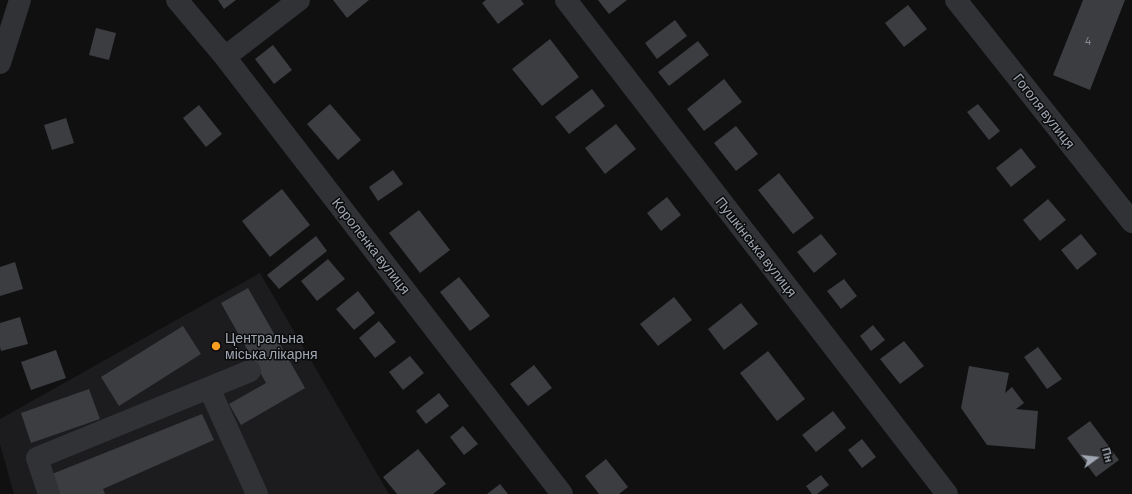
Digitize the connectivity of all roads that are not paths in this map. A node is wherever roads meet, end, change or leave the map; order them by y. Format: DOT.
graph roads {
  1 [pos="20,0"];
  2 [pos="177,0"];
  3 [pos="299,0"];
  4 [pos="566,0"];
  5 [pos="956,0"];
  6 [pos="225,57"];
  7 [pos="0,63"];
  8 [pos="1132,222"];
  9 [pos="250,372"];
  10 [pos="209,388"];
  11 [pos="49,494"];
  12 [pos="257,494"];
  13 [pos="562,494"];
  14 [pos="947,494"];
  1 -- 7 [label="street"];
  2 -- 6 [label="street, Короленка вулиця"];
  3 -- 6 [label="street"];
  4 -- 14 [label="street, Пушкінська вулиця"];
  5 -- 8 [label="street, Гоголя вулиця"];
  6 -- 13 [label="street, Короленка вулиця"];
  9 -- 10 [label="street"];
  10 -- 11 [label="street"];
  10 -- 12 [label="street"];
}
